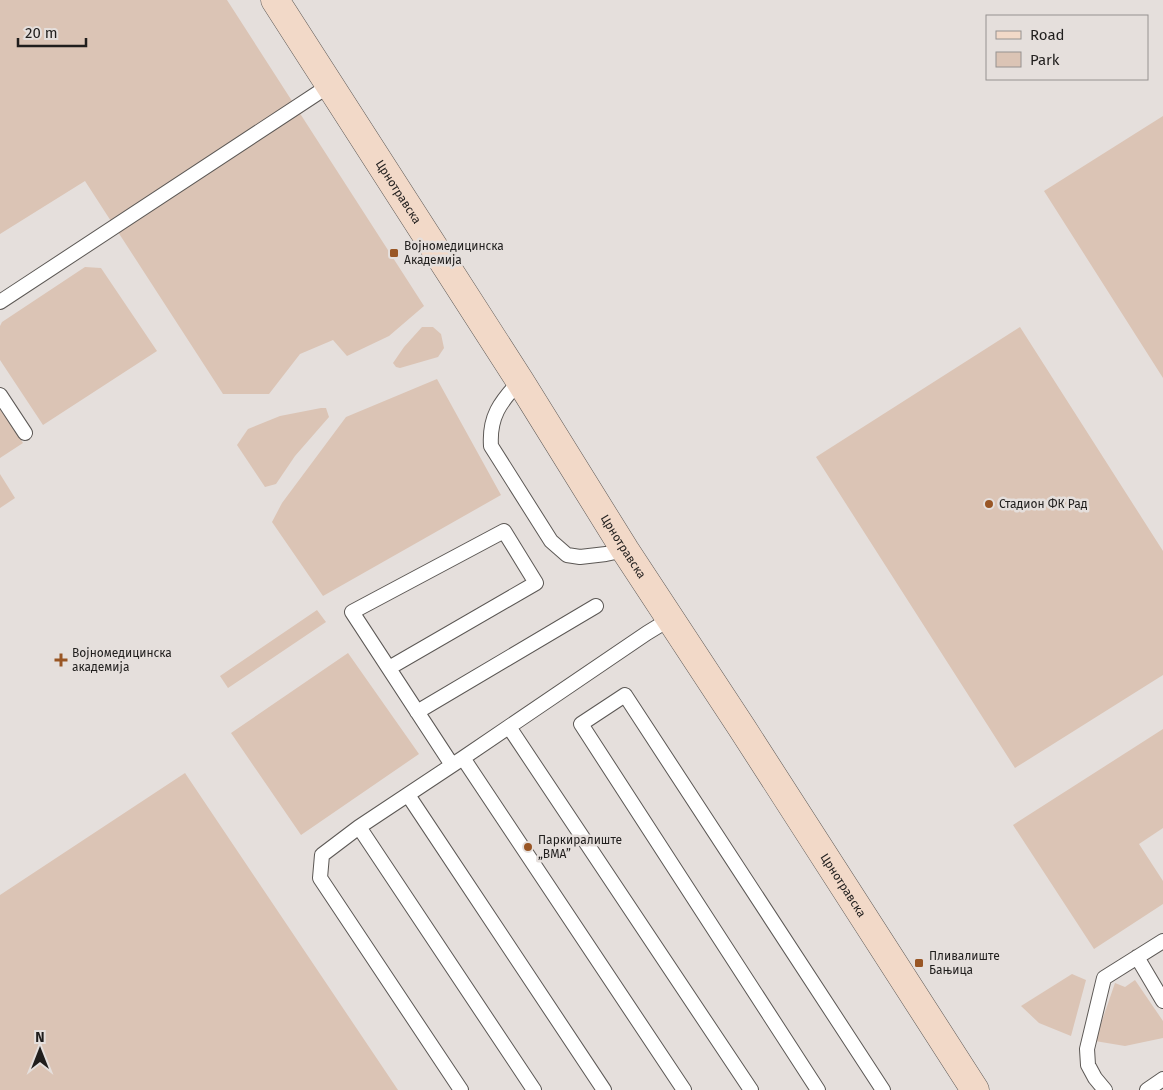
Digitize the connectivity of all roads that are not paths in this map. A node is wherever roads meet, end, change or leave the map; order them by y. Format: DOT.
graph roads {
  1 [pos="275,0"];
  2 [pos="330,85"];
  3 [pos="0,302"];
  4 [pos="520,381"];
  5 [pos="0,395"];
  6 [pos="25,433"];
  7 [pos="625,550"];
  8 [pos="596,606"];
  9 [pos="670,619"];
  10 [pos="388,668"];
  11 [pos="417,712"];
  12 [pos="509,727"];
  13 [pos="458,762"];
  14 [pos="408,795"];
  15 [pos="359,827"];
  16 [pos="1163,941"];
  17 [pos="1137,957"];
  18 [pos="1163,1001"];
  19 [pos="1163,1080"];
  20 [pos="461,1090"];
  21 [pos="534,1090"];
  22 [pos="604,1090"];
  23 [pos="684,1090"];
  24 [pos="751,1090"];
  25 [pos="818,1090"];
  26 [pos="883,1090"];
  27 [pos="975,1090"];
  28 [pos="1105,1090"];
  29 [pos="1147,1090"];
  1 -- 2 [label="main road, Црнотравска"];
  2 -- 3 [label="lane"];
  2 -- 4 [label="main road, Црнотравска"];
  4 -- 7 [label="main road, Црнотравска"];
  4 -- 7 [label="lane"];
  5 -- 6 [label="lane"];
  7 -- 9 [label="main road, Црнотравска"];
  8 -- 11 [label="lane"];
  9 -- 12 [label="lane"];
  9 -- 27 [label="main road, Црнотравска"];
  10 -- 10 [label="lane"];
  10 -- 11 [label="lane"];
  11 -- 13 [label="lane"];
  12 -- 13 [label="lane"];
  12 -- 24 [label="lane"];
  13 -- 14 [label="lane"];
  13 -- 23 [label="lane"];
  14 -- 15 [label="lane"];
  14 -- 22 [label="lane"];
  15 -- 20 [label="lane"];
  15 -- 21 [label="lane"];
  16 -- 17 [label="lane"];
  17 -- 18 [label="lane"];
  17 -- 28 [label="lane"];
  19 -- 29 [label="lane"];
  25 -- 26 [label="lane"];
}
